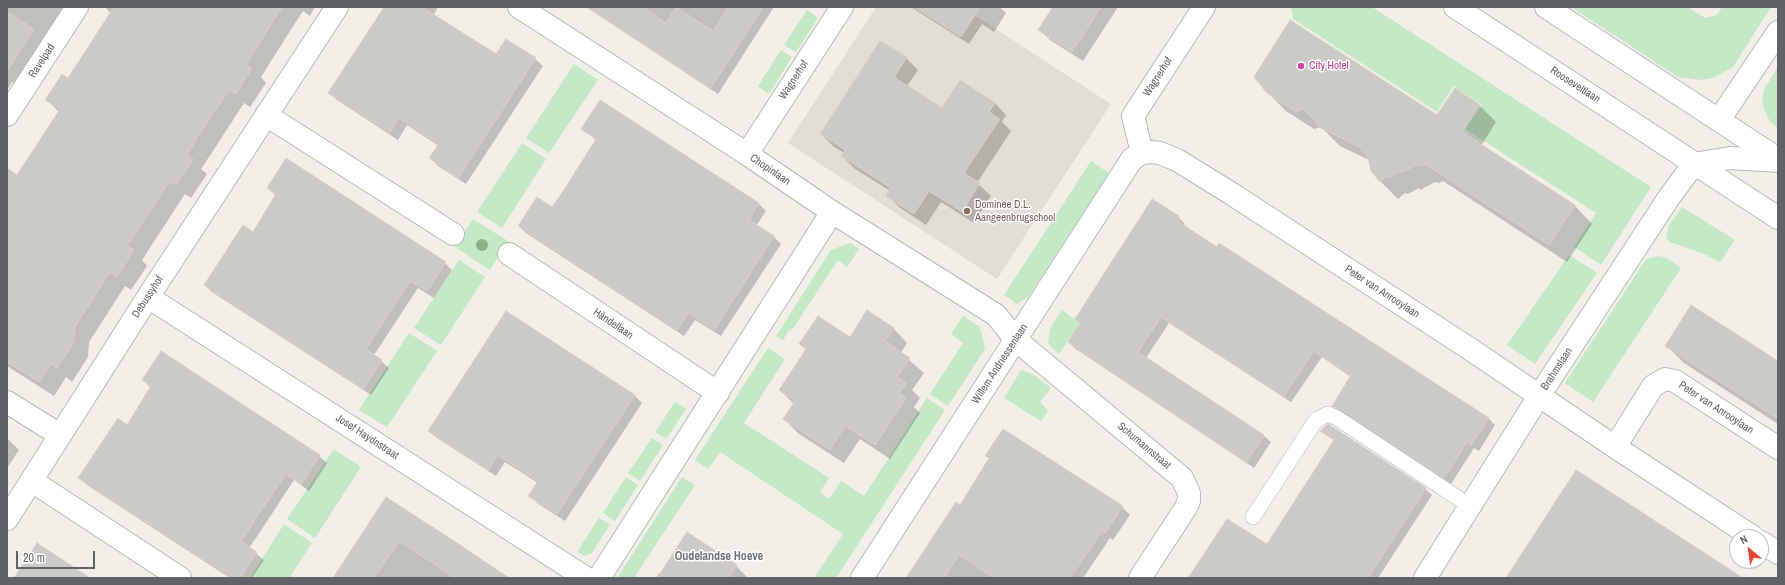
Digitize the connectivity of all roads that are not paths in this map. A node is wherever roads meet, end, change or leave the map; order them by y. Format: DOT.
graph roads {
  1 [pos="77,7"];
  2 [pos="337,7"];
  3 [pos="519,7"];
  4 [pos="842,7"];
  5 [pos="1204,7"];
  6 [pos="1455,7"];
  7 [pos="1546,7"];
  8 [pos="1778,32"];
  9 [pos="7,115"];
  10 [pos="266,115"];
  11 [pos="1720,120"];
  12 [pos="1142,152"];
  13 [pos="747,154"];
  14 [pos="1778,160"];
  15 [pos="1694,164"];
  16 [pos="832,212"];
  17 [pos="1778,218"];
  18 [pos="453,234"];
  19 [pos="509,254"];
  20 [pos="148,297"];
  21 [pos="1016,340"];
  22 [pos="718,393"];
  23 [pos="1539,396"];
  24 [pos="7,402"];
  25 [pos="60,435"];
  26 [pos="1615,447"];
  27 [pos="1778,448"];
  28 [pos="32,481"];
  29 [pos="1470,506"];
  30 [pos="1253,517"];
  31 [pos="7,519"];
  32 [pos="1741,529"];
  33 [pos="1769,547"];
  34 [pos="1778,553"];
  35 [pos="180,578"];
  36 [pos="586,578"];
  37 [pos="598,578"];
  38 [pos="862,578"];
  39 [pos="1140,578"];
  40 [pos="1425,578"];
  1 -- 9 [label="street, Ravelpad"];
  2 -- 10 [label="street, Debussyhof"];
  3 -- 13 [label="street, Chopinlaan"];
  4 -- 13 [label="street, Wagnerhof"];
  5 -- 12 [label="street, Wagnerhof"];
  6 -- 15 [label="street, Rooseveltlaan"];
  7 -- 11 [label="street"];
  8 -- 11 [label="street"];
  10 -- 18 [label="street"];
  10 -- 20 [label="street, Debussyhof"];
  11 -- 14 [label="street"];
  12 -- 21 [label="street, Willem Andriessenlaan"];
  12 -- 23 [label="street, Peter van Anrooylaan"];
  13 -- 16 [label="street, Chopinlaan"];
  14 -- 15 [label="street"];
  15 -- 17 [label="street, Rooseveltlaan"];
  15 -- 23 [label="street, Brahmslaan"];
  16 -- 21 [label="street, Chopinlaan"];
  16 -- 22 [label="street"];
  19 -- 22 [label="street, Händellaan"];
  20 -- 25 [label="street, Debussyhof"];
  20 -- 36 [label="street, Josef Haydnstraat"];
  21 -- 38 [label="street, Willem Andriessenlaan"];
  21 -- 39 [label="street, Schumannstraat"];
  22 -- 37 [label="street"];
  23 -- 26 [label="street, Peter van Anrooylaan"];
  23 -- 29 [label="street, Brahmslaan"];
  24 -- 25 [label="street"];
  25 -- 28 [label="street, Debussyhof"];
  26 -- 27 [label="street, Peter van Anrooylaan"];
  26 -- 32 [label="street, Peter van Anrooylaan"];
  28 -- 31 [label="street, Debussyhof"];
  28 -- 35 [label="street"];
  29 -- 30 [label="lane"];
  29 -- 40 [label="street, Brahmslaan"];
  33 -- 34 [label="street"];
}
